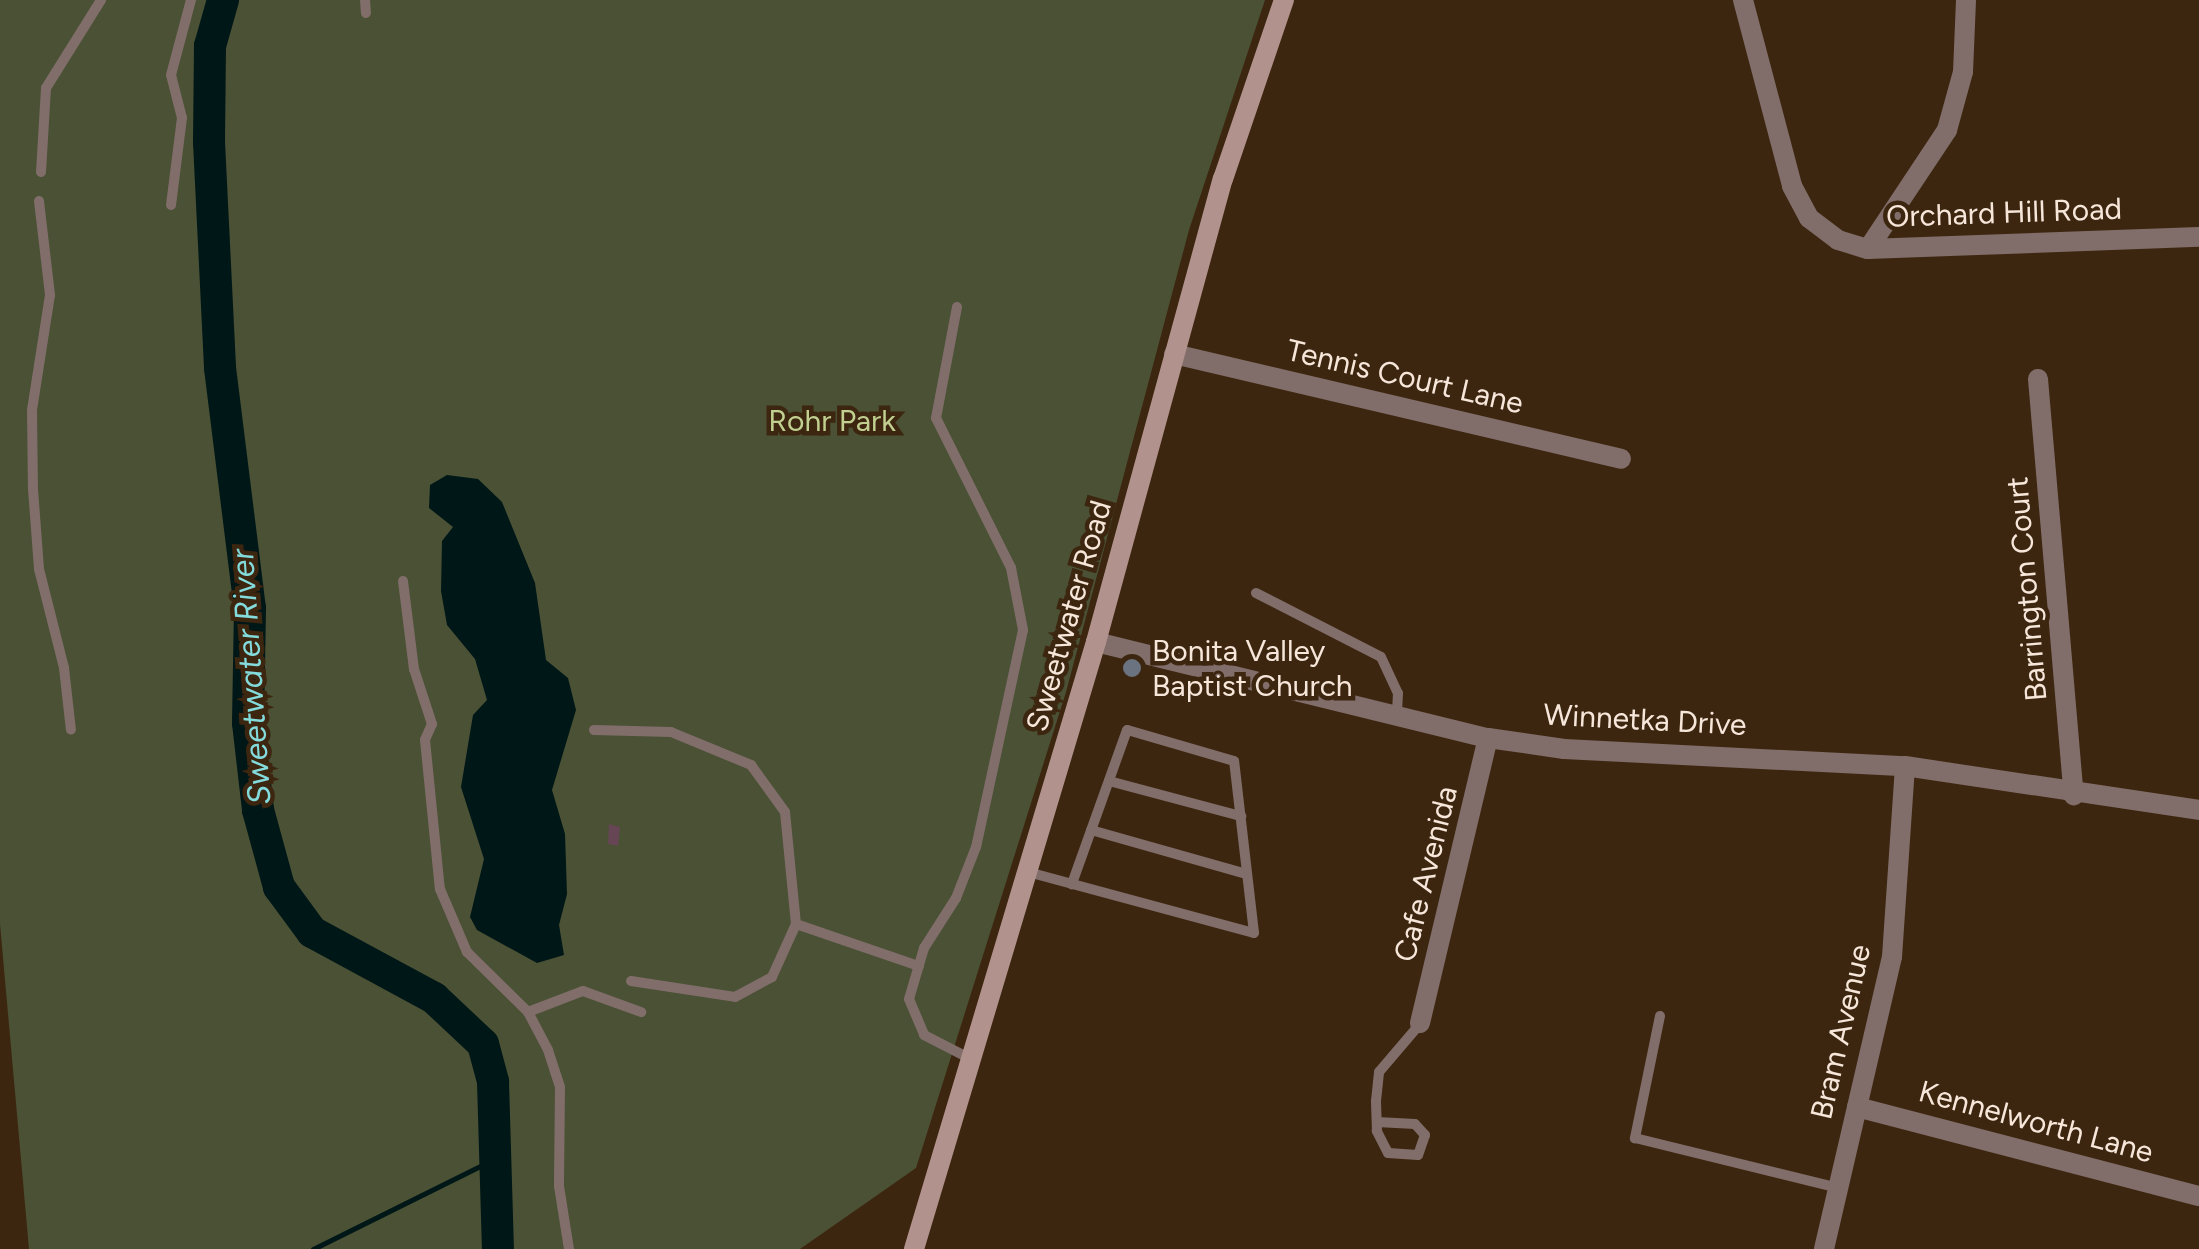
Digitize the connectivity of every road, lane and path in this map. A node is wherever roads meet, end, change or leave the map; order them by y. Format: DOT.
graph roads {
  1 [pos="101,0"];
  2 [pos="192,0"];
  3 [pos="1284,0"];
  4 [pos="1743,0"];
  5 [pos="1966,0"];
  6 [pos="41,172"];
  7 [pos="39,201"];
  8 [pos="171,205"];
  9 [pos="2199,237"];
  10 [pos="1868,249"];
  11 [pos="957,307"];
  12 [pos="1174,354"];
  13 [pos="2038,379"];
  14 [pos="1622,460"];
  15 [pos="403,581"];
  16 [pos="1256,592"];
  17 [pos="1096,642"];
  18 [pos="1396,716"];
  19 [pos="71,730"];
  20 [pos="594,730"];
  21 [pos="1488,738"];
  22 [pos="1905,766"];
  23 [pos="1109,781"];
  24 [pos="2074,794"];
  25 [pos="2199,810"];
  26 [pos="1241,816"];
  27 [pos="1091,830"];
  28 [pos="1027,872"];
  29 [pos="1248,874"];
  30 [pos="1072,884"];
  31 [pos="796,924"];
  32 [pos="919,966"];
  33 [pos="632,981"];
  34 [pos="528,1012"];
  35 [pos="641,1012"];
  36 [pos="1660,1016"];
  37 [pos="1420,1023"];
  38 [pos="970,1058"];
  39 [pos="1857,1106"];
  40 [pos="1377,1122"];
  41 [pos="1834,1187"];
  42 [pos="2199,1196"];
  43 [pos="569,1249"];
  44 [pos="914,1249"];
  45 [pos="1824,1249"];
  1 -- 6 [label="lane"];
  2 -- 8 [label="lane"];
  3 -- 12 [label="main road, Sweetwater Road"];
  4 -- 10 [label="street, Orchard Hill Road"];
  5 -- 10 [label="street"];
  7 -- 19 [label="lane"];
  9 -- 10 [label="street, Orchard Hill Road"];
  11 -- 32 [label="lane"];
  12 -- 14 [label="street, Tennis Court Lane"];
  12 -- 17 [label="main road, Sweetwater Road"];
  13 -- 24 [label="street, Barrington Court"];
  15 -- 34 [label="lane"];
  16 -- 18 [label="lane"];
  17 -- 18 [label="street, Winnetka Drive"];
  17 -- 28 [label="main road, Sweetwater Road"];
  18 -- 21 [label="street, Winnetka Drive"];
  20 -- 31 [label="lane"];
  21 -- 22 [label="street, Winnetka Drive"];
  21 -- 37 [label="street, Cafe Avenida"];
  22 -- 24 [label="street, Winnetka Drive"];
  22 -- 39 [label="street, Bram Avenue"];
  23 -- 26 [label="lane"];
  23 -- 26 [label="lane"];
  23 -- 27 [label="lane"];
  24 -- 25 [label="street, Winnetka Drive"];
  26 -- 29 [label="lane"];
  27 -- 29 [label="lane"];
  27 -- 30 [label="lane"];
  28 -- 30 [label="lane"];
  28 -- 38 [label="main road, Sweetwater Road"];
  29 -- 30 [label="lane"];
  31 -- 32 [label="lane"];
  31 -- 33 [label="lane"];
  32 -- 38 [label="lane"];
  34 -- 35 [label="lane"];
  34 -- 43 [label="lane"];
  36 -- 41 [label="lane"];
  37 -- 40 [label="lane"];
  38 -- 44 [label="main road, Sweetwater Road"];
  39 -- 41 [label="street, Bram Avenue"];
  39 -- 42 [label="street, Kennelworth Lane"];
  40 -- 40 [label="lane"];
  41 -- 45 [label="street, Bram Avenue"];
}
